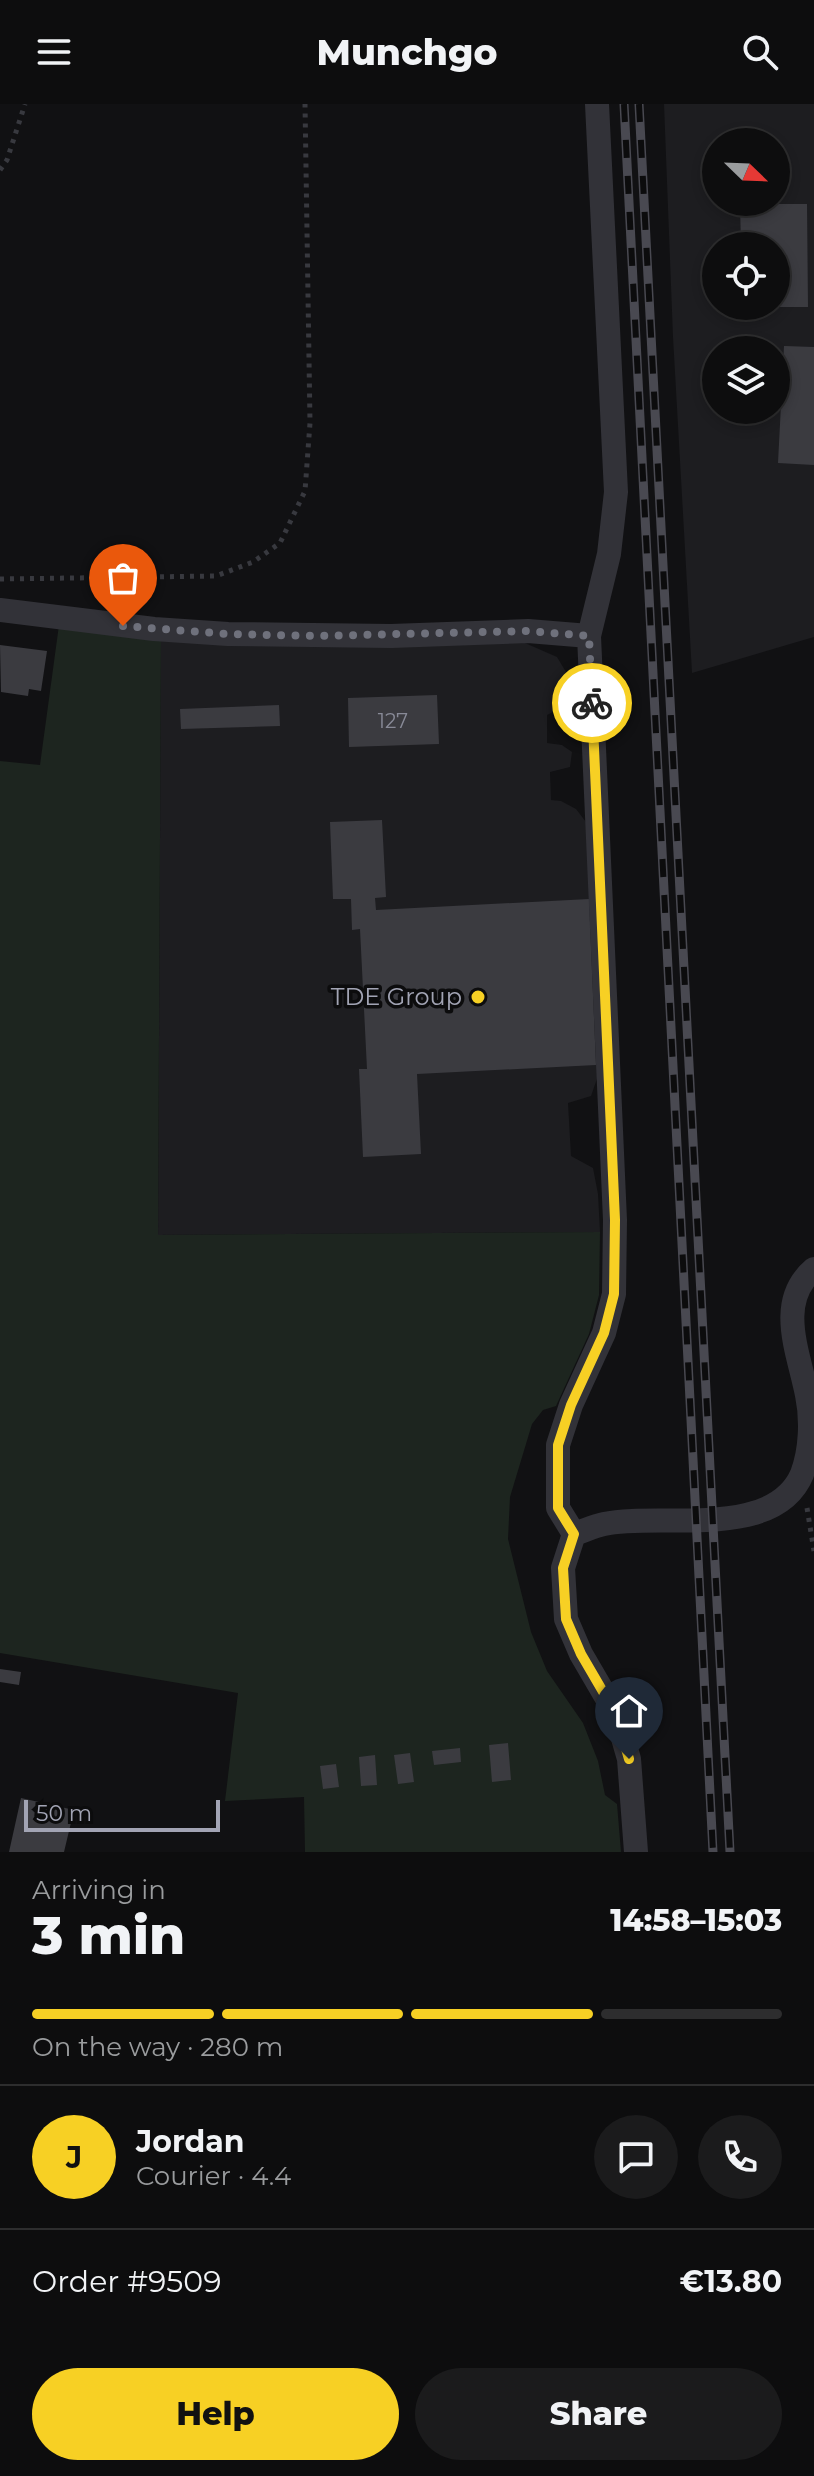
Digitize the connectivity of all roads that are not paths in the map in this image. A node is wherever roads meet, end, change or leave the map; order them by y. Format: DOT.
graph roads {
  1 [pos="597,104"];
  2 [pos="0,610"];
  3 [pos="589,636"];
  4 [pos="814,1269"];
  5 [pos="574,1534"];
  6 [pos="636,1852"];
  1 -- 3 [label="street"];
  2 -- 3 [label="street"];
  3 -- 5 [label="street"];
  4 -- 5 [label="street"];
  5 -- 6 [label="street"];
}
